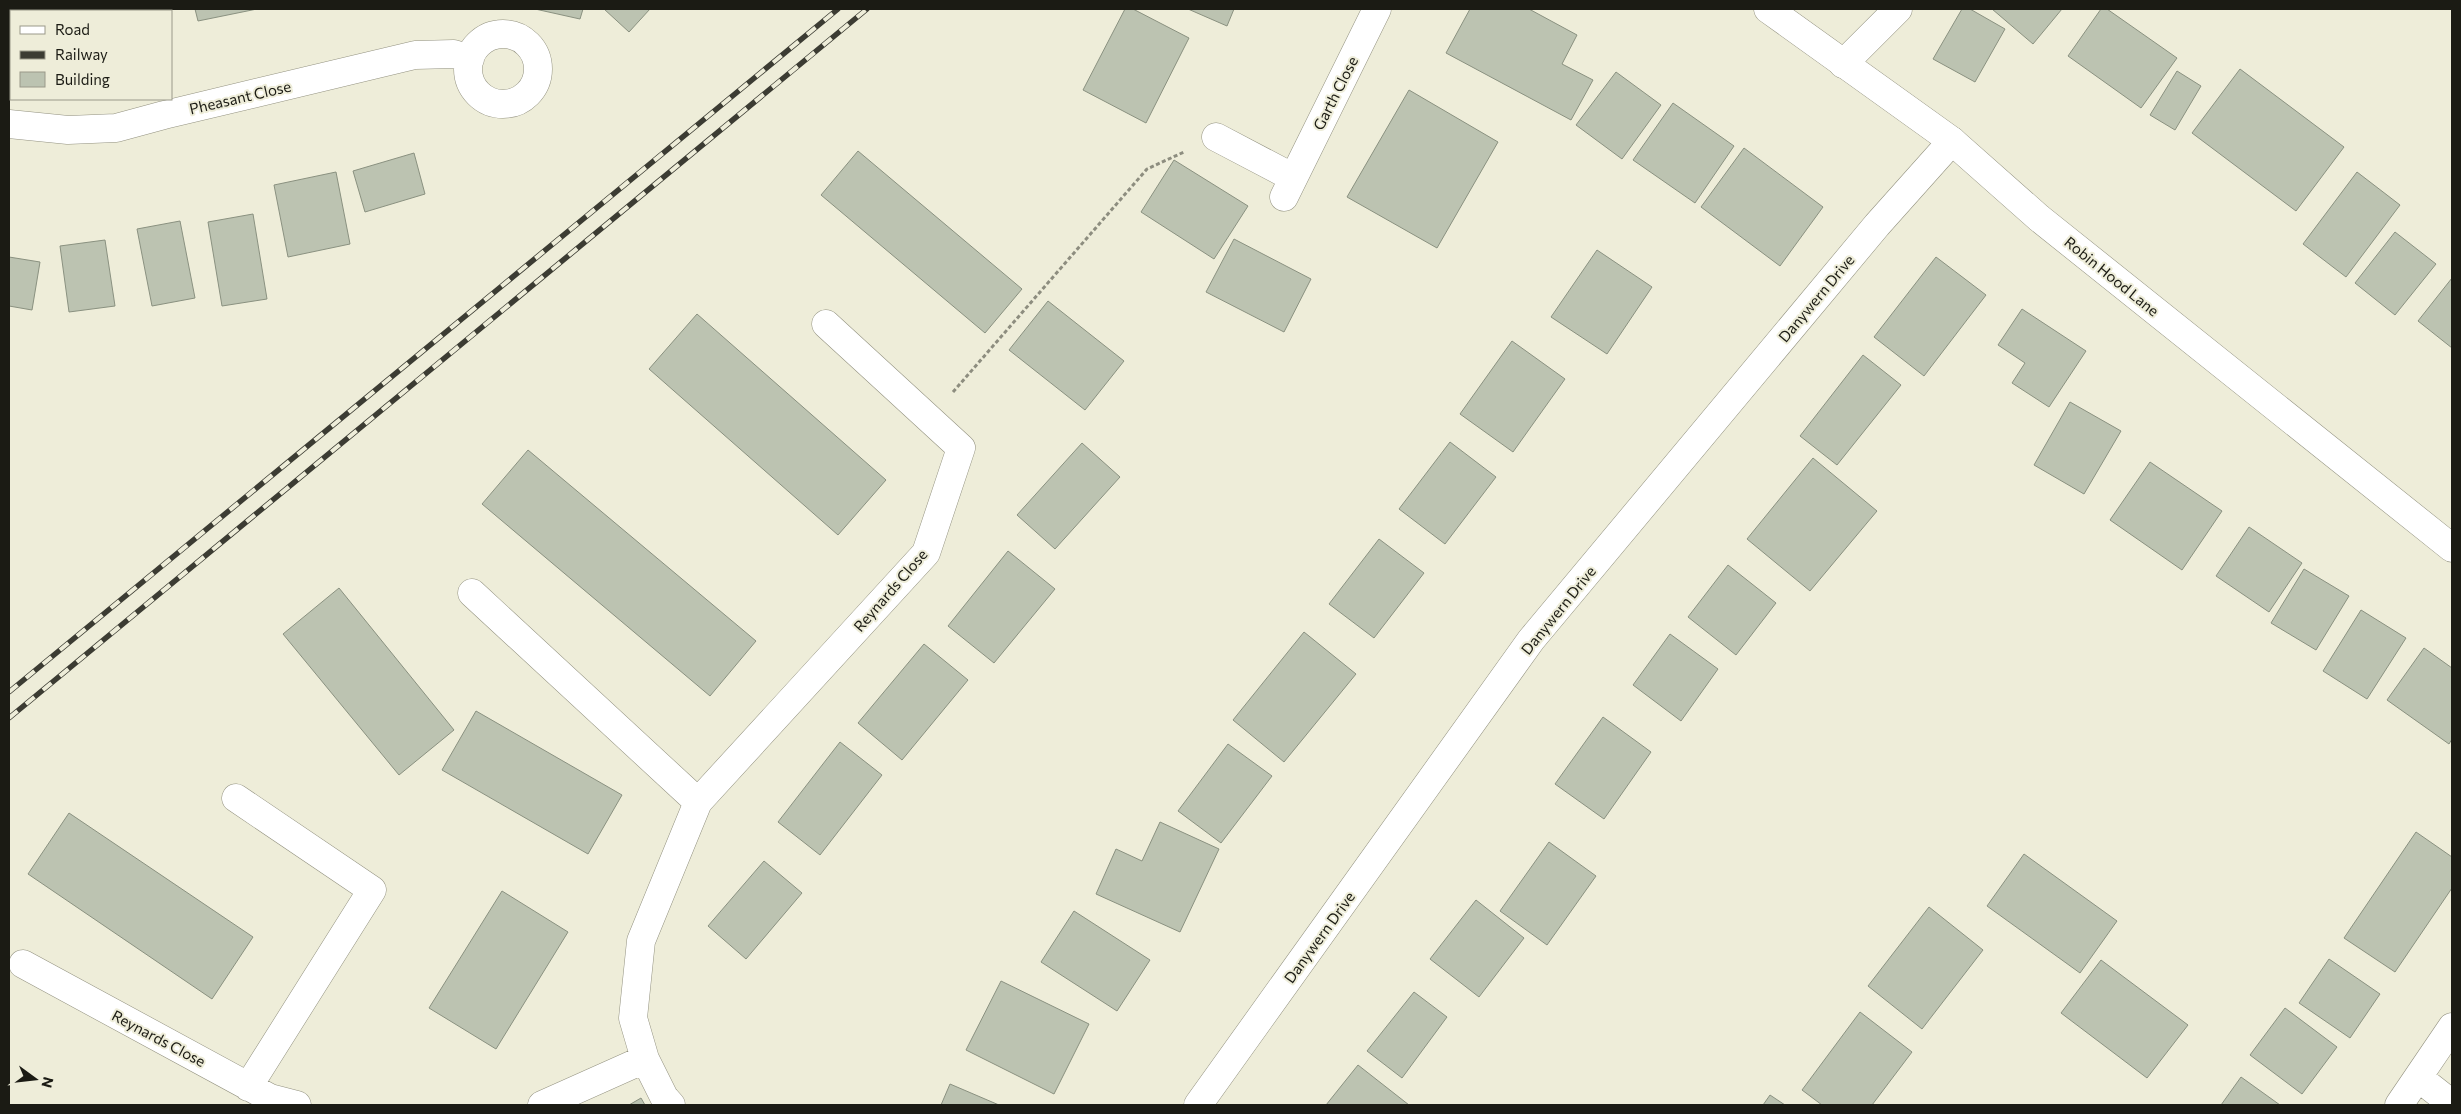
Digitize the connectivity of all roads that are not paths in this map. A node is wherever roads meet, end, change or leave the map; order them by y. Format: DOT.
graph roads {
  1 [pos="1377,9"];
  2 [pos="1768,9"];
  3 [pos="1898,9"];
  4 [pos="470,59"];
  5 [pos="1843,64"];
  6 [pos="9,124"];
  7 [pos="1216,137"];
  8 [pos="1952,142"];
  9 [pos="826,324"];
  10 [pos="2452,548"];
  11 [pos="472,593"];
  12 [pos="236,798"];
  13 [pos="698,802"];
  14 [pos="23,964"];
  15 [pos="2452,1027"];
  16 [pos="645,1059"];
  17 [pos="2419,1078"];
  18 [pos="248,1087"];
  19 [pos="2452,1104"];
  20 [pos="297,1105"];
  21 [pos="542,1105"];
  22 [pos="672,1105"];
  23 [pos="1198,1105"];
  24 [pos="2400,1105"];
  1 -- 7 [label="street, Garth Close"];
  2 -- 5 [label="street, Robin Hood Lane"];
  3 -- 5 [label="street"];
  4 -- 6 [label="street, Pheasant Close"];
  5 -- 8 [label="street, Robin Hood Lane"];
  8 -- 10 [label="street, Robin Hood Lane"];
  8 -- 23 [label="street, Danywern Drive"];
  9 -- 13 [label="street, Reynards Close"];
  11 -- 13 [label="street"];
  12 -- 18 [label="street"];
  13 -- 16 [label="street, Reynards Close"];
  14 -- 18 [label="street, Reynards Close"];
  15 -- 17 [label="street"];
  16 -- 21 [label="street"];
  16 -- 22 [label="street, Reynards Close"];
  17 -- 19 [label="street"];
  17 -- 24 [label="street"];
  18 -- 20 [label="street, Reynards Close"];
}
